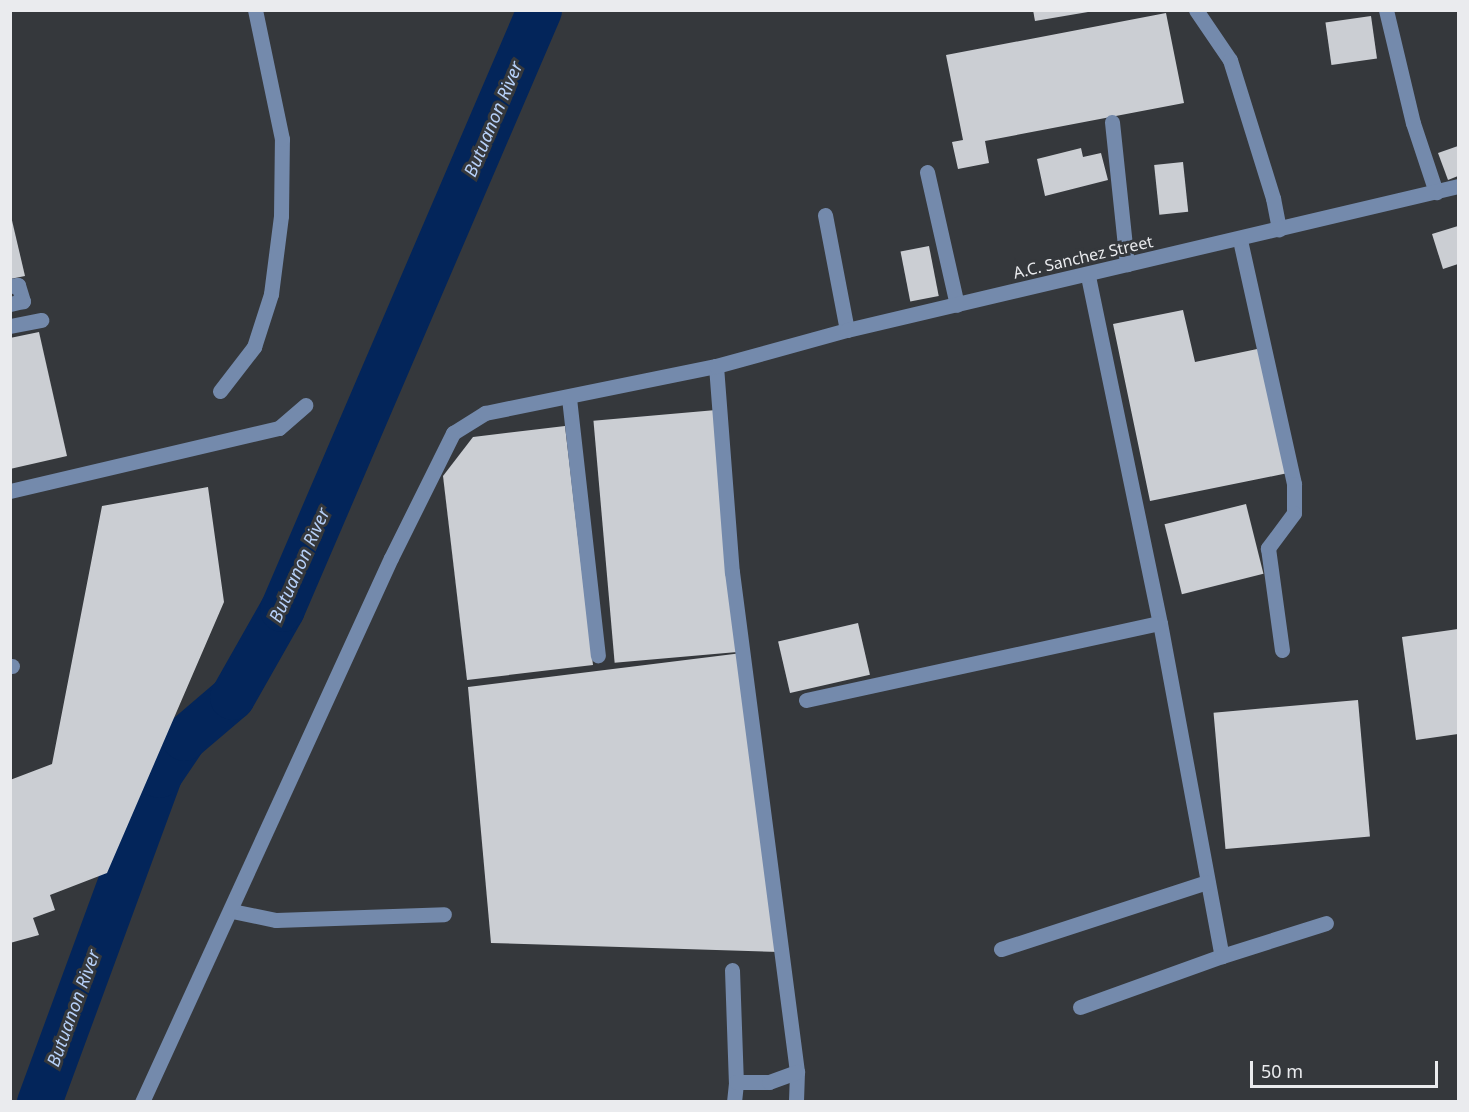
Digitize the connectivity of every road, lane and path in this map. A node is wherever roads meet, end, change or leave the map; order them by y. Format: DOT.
graph roads {
  1 [pos="255,10"];
  2 [pos="1196,10"];
  3 [pos="1386,10"];
  4 [pos="1112,122"];
  5 [pos="927,172"];
  6 [pos="1458,186"];
  7 [pos="1436,192"];
  8 [pos="825,214"];
  9 [pos="1279,229"];
  10 [pos="1240,240"];
  11 [pos="1127,264"];
  12 [pos="1089,276"];
  13 [pos="10,286"];
  14 [pos="10,304"];
  15 [pos="957,305"];
  16 [pos="41,320"];
  17 [pos="10,326"];
  18 [pos="847,330"];
  19 [pos="716,366"];
  20 [pos="220,391"];
  21 [pos="569,398"];
  22 [pos="305,405"];
  23 [pos="10,491"];
  24 [pos="1160,622"];
  25 [pos="1282,650"];
  26 [pos="598,655"];
  27 [pos="806,700"];
  28 [pos="1207,882"];
  29 [pos="232,911"];
  30 [pos="444,914"];
  31 [pos="1326,923"];
  32 [pos="1001,949"];
  33 [pos="1222,956"];
  34 [pos="732,970"];
  35 [pos="1080,1007"];
  36 [pos="797,1072"];
  37 [pos="736,1082"];
  38 [pos="142,1101"];
  39 [pos="734,1101"];
  40 [pos="796,1101"];
  1 -- 20 [label="street"];
  2 -- 9 [label="street"];
  3 -- 7 [label="street"];
  4 -- 11 [label="street"];
  5 -- 15 [label="street"];
  6 -- 7 [label="street, A.C. Sanchez Street"];
  7 -- 9 [label="street, A.C. Sanchez Street"];
  8 -- 18 [label="street"];
  9 -- 10 [label="street, A.C. Sanchez Street"];
  10 -- 11 [label="street, A.C. Sanchez Street"];
  10 -- 25 [label="street"];
  11 -- 12 [label="street, A.C. Sanchez Street"];
  12 -- 15 [label="street, A.C. Sanchez Street"];
  12 -- 24 [label="street"];
  13 -- 14 [label="street"];
  15 -- 18 [label="street, A.C. Sanchez Street"];
  16 -- 17 [label="street"];
  18 -- 19 [label="street, A.C. Sanchez Street"];
  19 -- 21 [label="street, A.C. Sanchez Street"];
  19 -- 36 [label="street"];
  21 -- 26 [label="street"];
  21 -- 29 [label="street, A.C. Sanchez Street"];
  22 -- 23 [label="street"];
  24 -- 27 [label="street"];
  24 -- 28 [label="street"];
  28 -- 32 [label="street"];
  28 -- 33 [label="street"];
  29 -- 30 [label="street"];
  29 -- 38 [label="street, A.C. Sanchez Street"];
  31 -- 33 [label="street"];
  33 -- 35 [label="street"];
  34 -- 37 [label="street"];
  36 -- 37 [label="street"];
  36 -- 40 [label="street"];
  37 -- 39 [label="street"];
}
